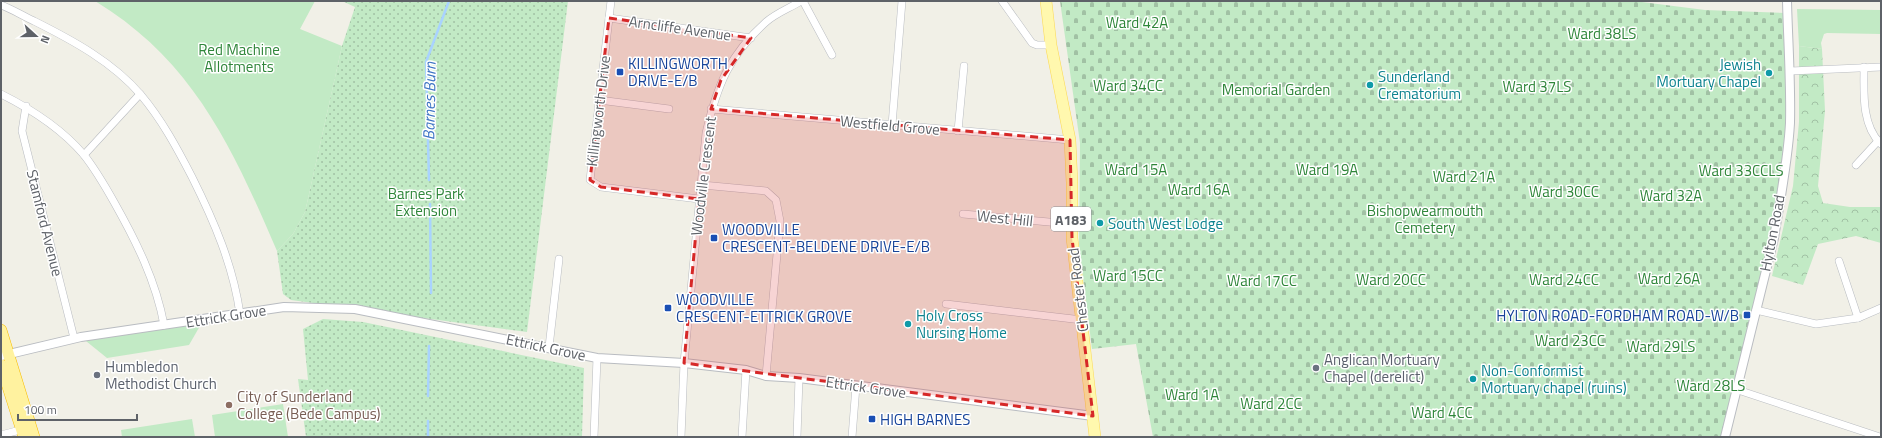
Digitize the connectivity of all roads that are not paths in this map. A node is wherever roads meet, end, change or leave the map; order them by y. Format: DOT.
graph roads {
  1 [pos="611,1"];
  2 [pos="802,1"];
  3 [pos="902,1"];
  4 [pos="1002,1"];
  5 [pos="1046,1"];
  6 [pos="1787,1"];
  7 [pos="1,5"];
  8 [pos="609,18"];
  9 [pos="751,38"];
  10 [pos="1051,45"];
  11 [pos="832,55"];
  12 [pos="964,66"];
  13 [pos="1864,67"];
  14 [pos="1881,67"];
  15 [pos="1790,71"];
  16 [pos="1,94"];
  17 [pos="140,94"];
  18 [pos="599,100"];
  19 [pos="26,106"];
  20 [pos="670,109"];
  21 [pos="711,109"];
  22 [pos="892,125"];
  23 [pos="958,131"];
  24 [pos="1070,140"];
  25 [pos="1880,142"];
  26 [pos="84,155"];
  27 [pos="1856,165"];
  28 [pos="702,185"];
  29 [pos="699,199"];
  30 [pos="963,214"];
  31 [pos="1071,224"];
  32 [pos="559,259"];
  33 [pos="1839,261"];
  34 [pos="946,304"];
  35 [pos="1881,308"];
  36 [pos="1756,310"];
  37 [pos="240,314"];
  38 [pos="1858,318"];
  39 [pos="1082,320"];
  40 [pos="164,325"];
  41 [pos="1,330"];
  42 [pos="74,338"];
  43 [pos="549,347"];
  44 [pos="5,355"];
  45 [pos="597,358"];
  46 [pos="684,364"];
  47 [pos="1,365"];
  48 [pos="746,370"];
  49 [pos="766,376"];
  50 [pos="799,378"];
  51 [pos="856,386"];
  52 [pos="1735,389"];
  53 [pos="1093,416"];
  54 [pos="27,432"];
  55 [pos="1,435"];
  56 [pos="594,437"];
  57 [pos="680,437"];
  58 [pos="742,437"];
  59 [pos="797,437"];
  60 [pos="852,437"];
  61 [pos="1095,437"];
  62 [pos="1725,437"];
  63 [pos="1880,437"];
  1 -- 8 [label="street, Killingworth Drive"];
  2 -- 9 [label="street, Woodville Crescent"];
  2 -- 11 [label="street"];
  3 -- 22 [label="street"];
  4 -- 10 [label="street"];
  5 -- 10 [label="main road, Chester Road / A183"];
  6 -- 15 [label="street, Hylton Road"];
  7 -- 17 [label="street"];
  8 -- 9 [label="street, Arncliffe Avenue"];
  8 -- 18 [label="street, Killingworth Drive"];
  9 -- 21 [label="street, Woodville Crescent"];
  10 -- 24 [label="main road, Chester Road / A183"];
  12 -- 23 [label="street"];
  13 -- 14 [label="street"];
  13 -- 15 [label="street"];
  13 -- 25 [label="street"];
  15 -- 36 [label="street, Hylton Road"];
  16 -- 19 [label="street"];
  17 -- 26 [label="street"];
  17 -- 37 [label="street"];
  18 -- 20 [label="street"];
  18 -- 29 [label="street, Killingworth Drive"];
  19 -- 26 [label="street"];
  19 -- 42 [label="street, Stamford Avenue"];
  21 -- 22 [label="street, Westfield Grove"];
  21 -- 28 [label="street, Woodville Crescent"];
  22 -- 23 [label="street, Westfield Grove"];
  23 -- 24 [label="street, Westfield Grove"];
  24 -- 31 [label="main road, Chester Road / A183"];
  25 -- 27 [label="street"];
  26 -- 40 [label="street"];
  28 -- 29 [label="street, Woodville Crescent"];
  28 -- 49 [label="street"];
  29 -- 46 [label="street, Woodville Crescent"];
  30 -- 31 [label="street, West Hill"];
  31 -- 39 [label="main road, Chester Road / A183"];
  32 -- 43 [label="street"];
  33 -- 38 [label="street"];
  34 -- 39 [label="street"];
  35 -- 38 [label="street"];
  36 -- 38 [label="street"];
  36 -- 52 [label="street, Hylton Road"];
  37 -- 40 [label="street, Ettrick Grove"];
  37 -- 43 [label="street, Ettrick Grove"];
  39 -- 53 [label="main road, Chester Road / A183"];
  40 -- 42 [label="street, Ettrick Grove"];
  41 -- 44 [label="highway"];
  42 -- 44 [label="street, Ettrick Grove"];
  43 -- 45 [label="street, Ettrick Grove"];
  44 -- 54 [label="highway"];
  45 -- 46 [label="street, Ettrick Grove"];
  45 -- 56 [label="street"];
  46 -- 48 [label="street, Ettrick Grove"];
  46 -- 57 [label="street, Woodville Crescent"];
  47 -- 54 [label="highway"];
  48 -- 49 [label="street, Ettrick Grove"];
  48 -- 58 [label="street"];
  49 -- 50 [label="street, Ettrick Grove"];
  50 -- 51 [label="street, Ettrick Grove"];
  50 -- 59 [label="street"];
  51 -- 53 [label="street, Ettrick Grove"];
  51 -- 60 [label="street"];
  52 -- 62 [label="street, Hylton Road"];
  52 -- 63 [label="street"];
  53 -- 61 [label="main road, Chester Road / A183"];
  54 -- 55 [label="street"];
}
